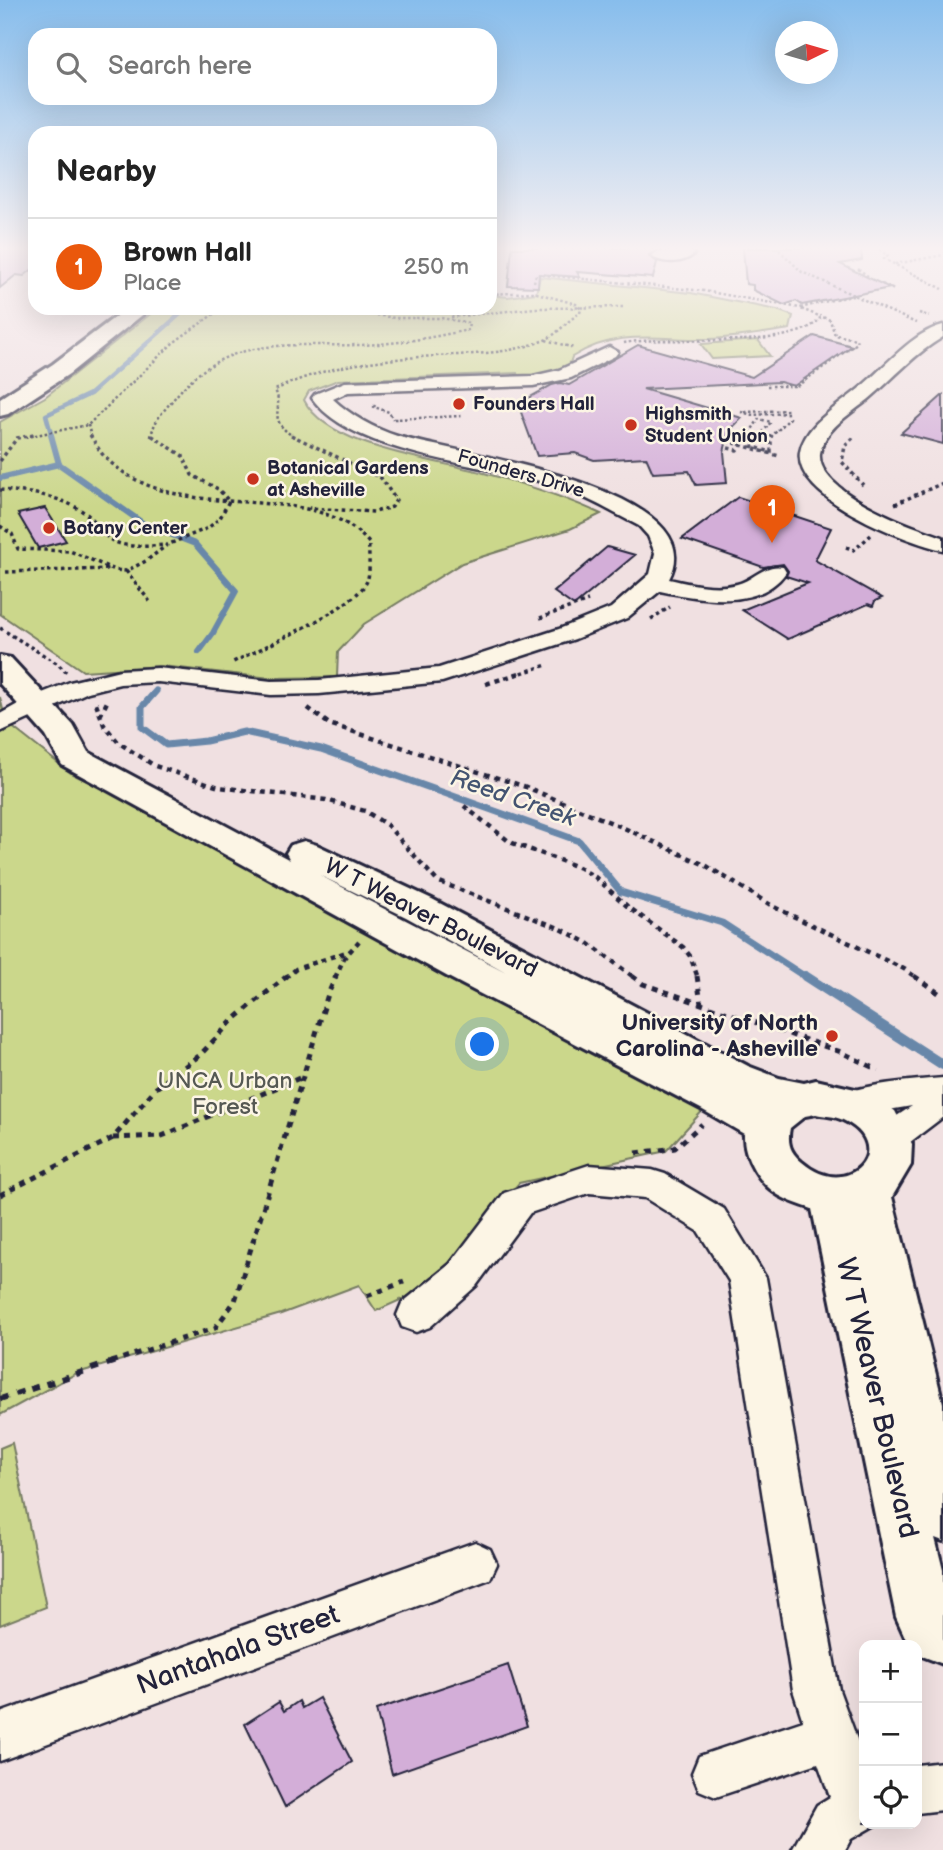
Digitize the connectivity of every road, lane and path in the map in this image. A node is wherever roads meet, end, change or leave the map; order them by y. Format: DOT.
graph roads {
  1 [pos="74,334"];
  2 [pos="106,334"];
  3 [pos="185,334"];
  4 [pos="449,334"];
  5 [pos="788,334"];
  6 [pos="835,334"];
  7 [pos="937,334"];
  8 [pos="609,352"];
  9 [pos="767,386"];
  10 [pos="0,389"];
  11 [pos="377,397"];
  12 [pos="762,405"];
  13 [pos="0,409"];
  14 [pos="767,411"];
  15 [pos="790,413"];
  16 [pos="462,416"];
  17 [pos="393,419"];
  18 [pos="88,425"];
  19 [pos="392,426"];
  20 [pos="727,441"];
  21 [pos="728,448"];
  22 [pos="779,456"];
  23 [pos="0,461"];
  24 [pos="943,483"];
  25 [pos="0,490"];
  26 [pos="229,501"];
  27 [pos="892,504"];
  28 [pos="0,526"];
  29 [pos="872,535"];
  30 [pos="943,544"];
  31 [pos="167,545"];
  32 [pos="846,547"];
  33 [pos="115,570"];
  34 [pos="126,571"];
  35 [pos="6,572"];
  36 [pos="775,572"];
  37 [pos="656,583"];
  38 [pos="151,603"];
  39 [pos="0,628"];
  40 [pos="0,665"];
  41 [pos="187,678"];
  42 [pos="79,687"];
  43 [pos="271,688"];
  44 [pos="49,718"];
  45 [pos="0,723"];
  46 [pos="464,806"];
  47 [pos="943,996"];
  48 [pos="701,1004"];
  49 [pos="302,1077"];
  50 [pos="943,1093"];
  51 [pos="904,1094"];
  52 [pos="803,1099"];
  53 [pos="853,1104"];
  54 [pos="768,1127"];
  55 [pos="113,1138"];
  56 [pos="888,1139"];
  57 [pos="849,1193"];
  58 [pos="0,1195"];
  59 [pos="416,1315"];
  60 [pos="0,1399"];
  61 [pos="943,1514"];
  62 [pos="475,1564"];
  63 [pos="943,1635"];
  64 [pos="832,1735"];
  65 [pos="0,1737"];
  66 [pos="716,1773"];
  67 [pos="943,1786"];
  68 [pos="922,1788"];
  69 [pos="859,1801"];
  70 [pos="859,1807"];
  71 [pos="817,1850"];
  1 -- 10 [label="main road"];
  2 -- 13 [label="main road"];
  3 -- 18 [label="path"];
  4 -- 26 [label="path"];
  5 -- 8 [label="path"];
  6 -- 9 [label="path"];
  7 -- 30 [label="street"];
  8 -- 37 [label="street, Founders Drive"];
  11 -- 17 [label="path"];
  12 -- 14 [label="path"];
  14 -- 15 [label="path"];
  14 -- 15 [label="path"];
  15 -- 21 [label="path"];
  16 -- 17 [label="path"];
  17 -- 19 [label="path"];
  18 -- 23 [label="path"];
  18 -- 26 [label="path"];
  20 -- 22 [label="path, bridge"];
  24 -- 27 [label="path"];
  25 -- 31 [label="path"];
  26 -- 31 [label="path"];
  26 -- 41 [label="path"];
  28 -- 33 [label="path"];
  29 -- 32 [label="path"];
  31 -- 34 [label="path"];
  33 -- 34 [label="path"];
  33 -- 35 [label="path"];
  34 -- 38 [label="path"];
  36 -- 37 [label="street"];
  37 -- 43 [label="street"];
  39 -- 42 [label="path"];
  40 -- 44 [label="main road, W T Weaver Boulevard"];
  41 -- 42 [label="street"];
  41 -- 43 [label="street"];
  42 -- 44 [label="street"];
  42 -- 48 [label="path"];
  43 -- 47 [label="path"];
  44 -- 45 [label="street"];
  44 -- 52 [label="main road, W T Weaver Boulevard"];
  44 -- 54 [label="main road, W T Weaver Boulevard"];
  46 -- 48 [label="path"];
  48 -- 51 [label="path"];
  49 -- 55 [label="path"];
  49 -- 55 [label="path"];
  49 -- 60 [label="path"];
  50 -- 51 [label="street"];
  50 -- 56 [label="street"];
  51 -- 53 [label="street"];
  52 -- 53 [label="main road"];
  52 -- 54 [label="main road"];
  53 -- 56 [label="main road"];
  54 -- 57 [label="main road"];
  55 -- 58 [label="path"];
  56 -- 57 [label="main road"];
  57 -- 61 [label="main road, W T Weaver Boulevard"];
  57 -- 63 [label="main road, W T Weaver Boulevard"];
  59 -- 64 [label="street"];
  62 -- 65 [label="street, Nantahala Street"];
  64 -- 66 [label="street"];
  64 -- 69 [label="street"];
  67 -- 68 [label="street"];
  70 -- 71 [label="street"];
}
